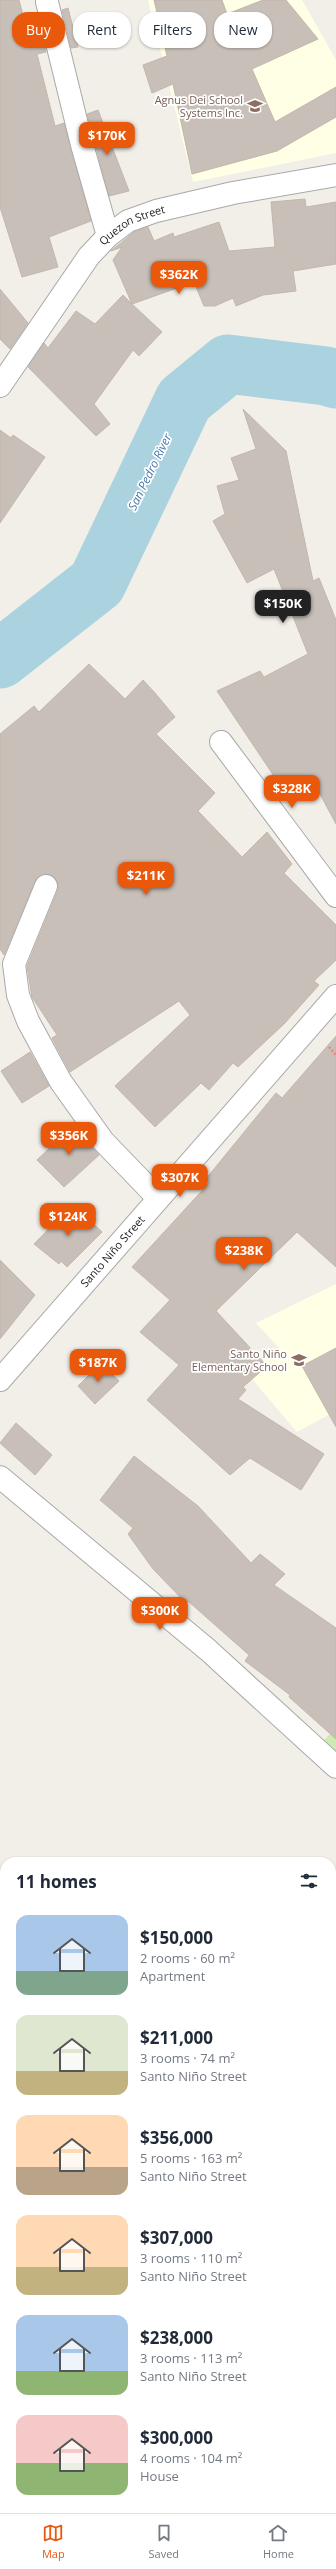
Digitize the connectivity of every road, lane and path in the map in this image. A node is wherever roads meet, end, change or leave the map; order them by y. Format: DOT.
graph roads {
  1 [pos="51,1"];
  2 [pos="336,175"];
  3 [pos="108,236"];
  4 [pos="0,386"];
  5 [pos="221,742"];
  6 [pos="46,886"];
  7 [pos="336,896"];
  8 [pos="336,996"];
  9 [pos="158,1198"];
  10 [pos="0,1380"];
  11 [pos="0,1477"];
  12 [pos="336,1767"];
  1 -- 3 [label="street"];
  2 -- 3 [label="street, Quezon Street"];
  3 -- 4 [label="street, Quezon Street"];
  5 -- 7 [label="street"];
  6 -- 9 [label="street"];
  8 -- 9 [label="street, Santo Niño Street"];
  9 -- 10 [label="street, Santo Niño Street"];
  11 -- 12 [label="street"];
}
